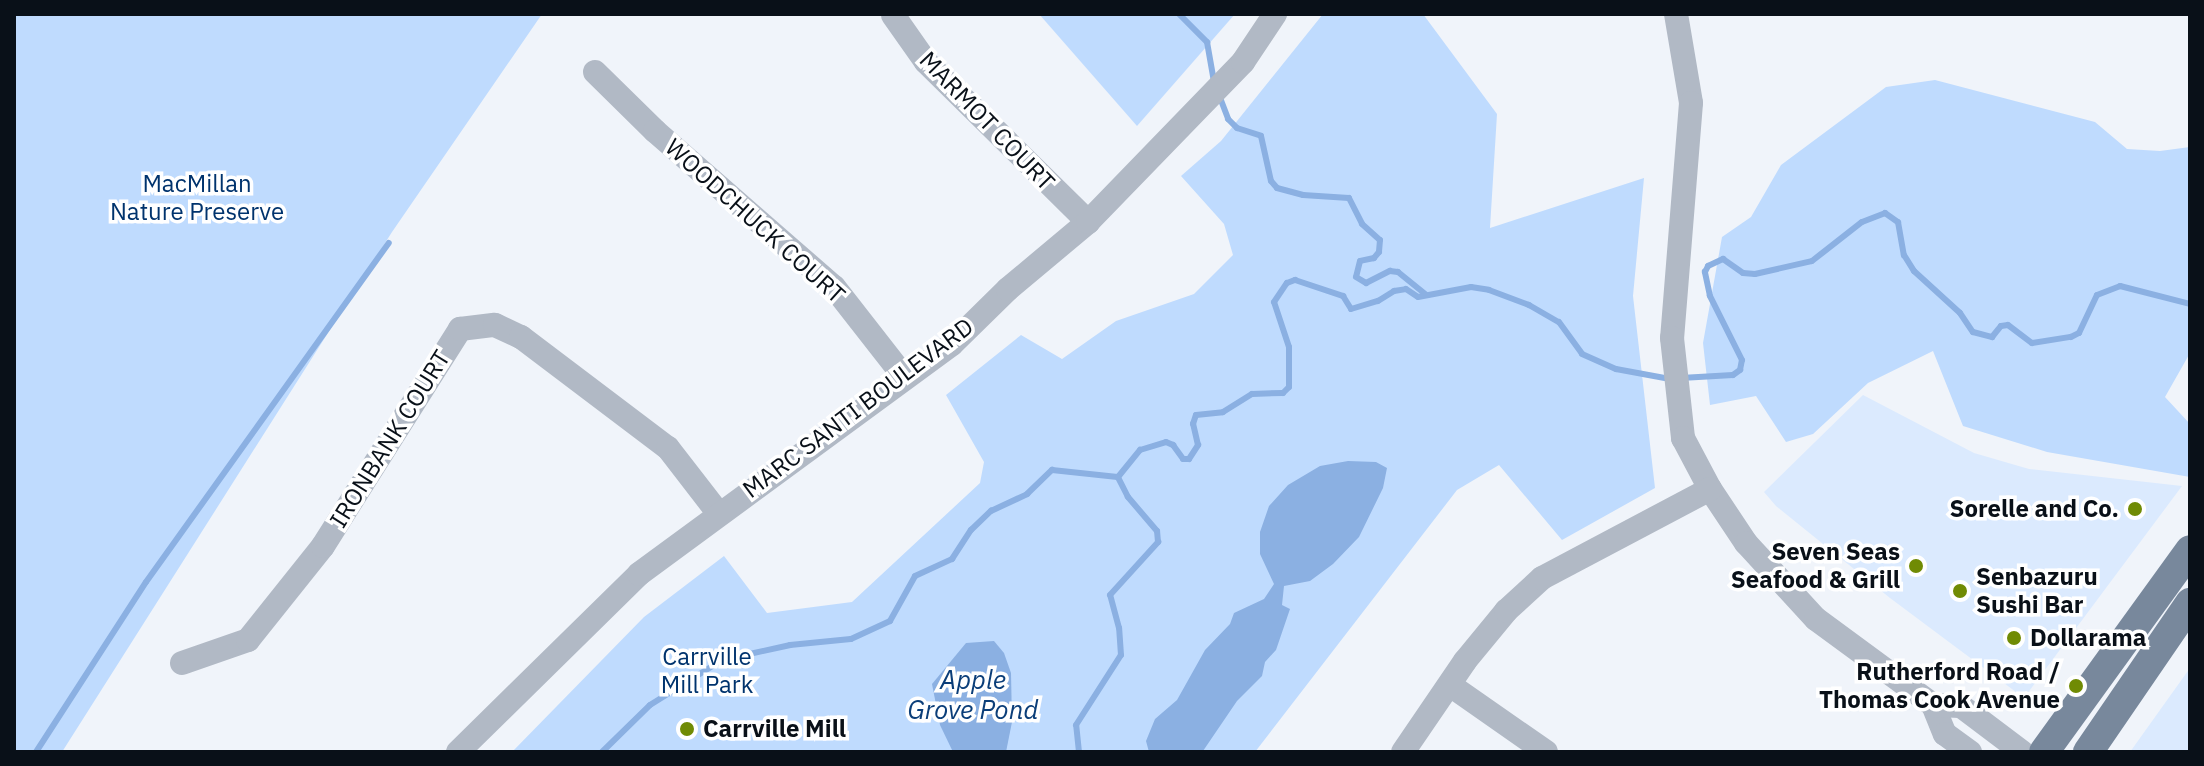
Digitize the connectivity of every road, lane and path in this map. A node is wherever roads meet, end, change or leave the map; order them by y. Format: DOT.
graph roads {
  1 [pos="1275,14"];
  2 [pos="1676,14"];
  3 [pos="893,15"];
  4 [pos="595,72"];
  5 [pos="1088,222"];
  6 [pos="905,378"];
  7 [pos="1710,489"];
  8 [pos="719,514"];
  9 [pos="2190,550"];
  10 [pos="2190,603"];
  11 [pos="182,663"];
  12 [pos="1450,685"];
  13 [pos="1933,705"];
  14 [pos="458,752"];
  15 [pos="1403,752"];
  16 [pos="1546,752"];
  17 [pos="1970,752"];
  18 [pos="2022,752"];
  19 [pos="2044,752"];
  20 [pos="2088,752"];
  1 -- 5 [label="street, MARC SANTI BOULEVARD"];
  2 -- 7 [label="street"];
  3 -- 5 [label="street, MARMOT COURT"];
  4 -- 6 [label="street, WOODCHUCK COURT"];
  5 -- 6 [label="street, MARC SANTI BOULEVARD"];
  6 -- 8 [label="street, MARC SANTI BOULEVARD"];
  7 -- 12 [label="street"];
  7 -- 13 [label="street"];
  8 -- 11 [label="street, IRONBANK COURT"];
  8 -- 14 [label="street, MARC SANTI BOULEVARD"];
  9 -- 19 [label="main road"];
  10 -- 20 [label="main road"];
  12 -- 15 [label="street"];
  12 -- 16 [label="street"];
  13 -- 17 [label="street"];
  13 -- 18 [label="street"];
}
